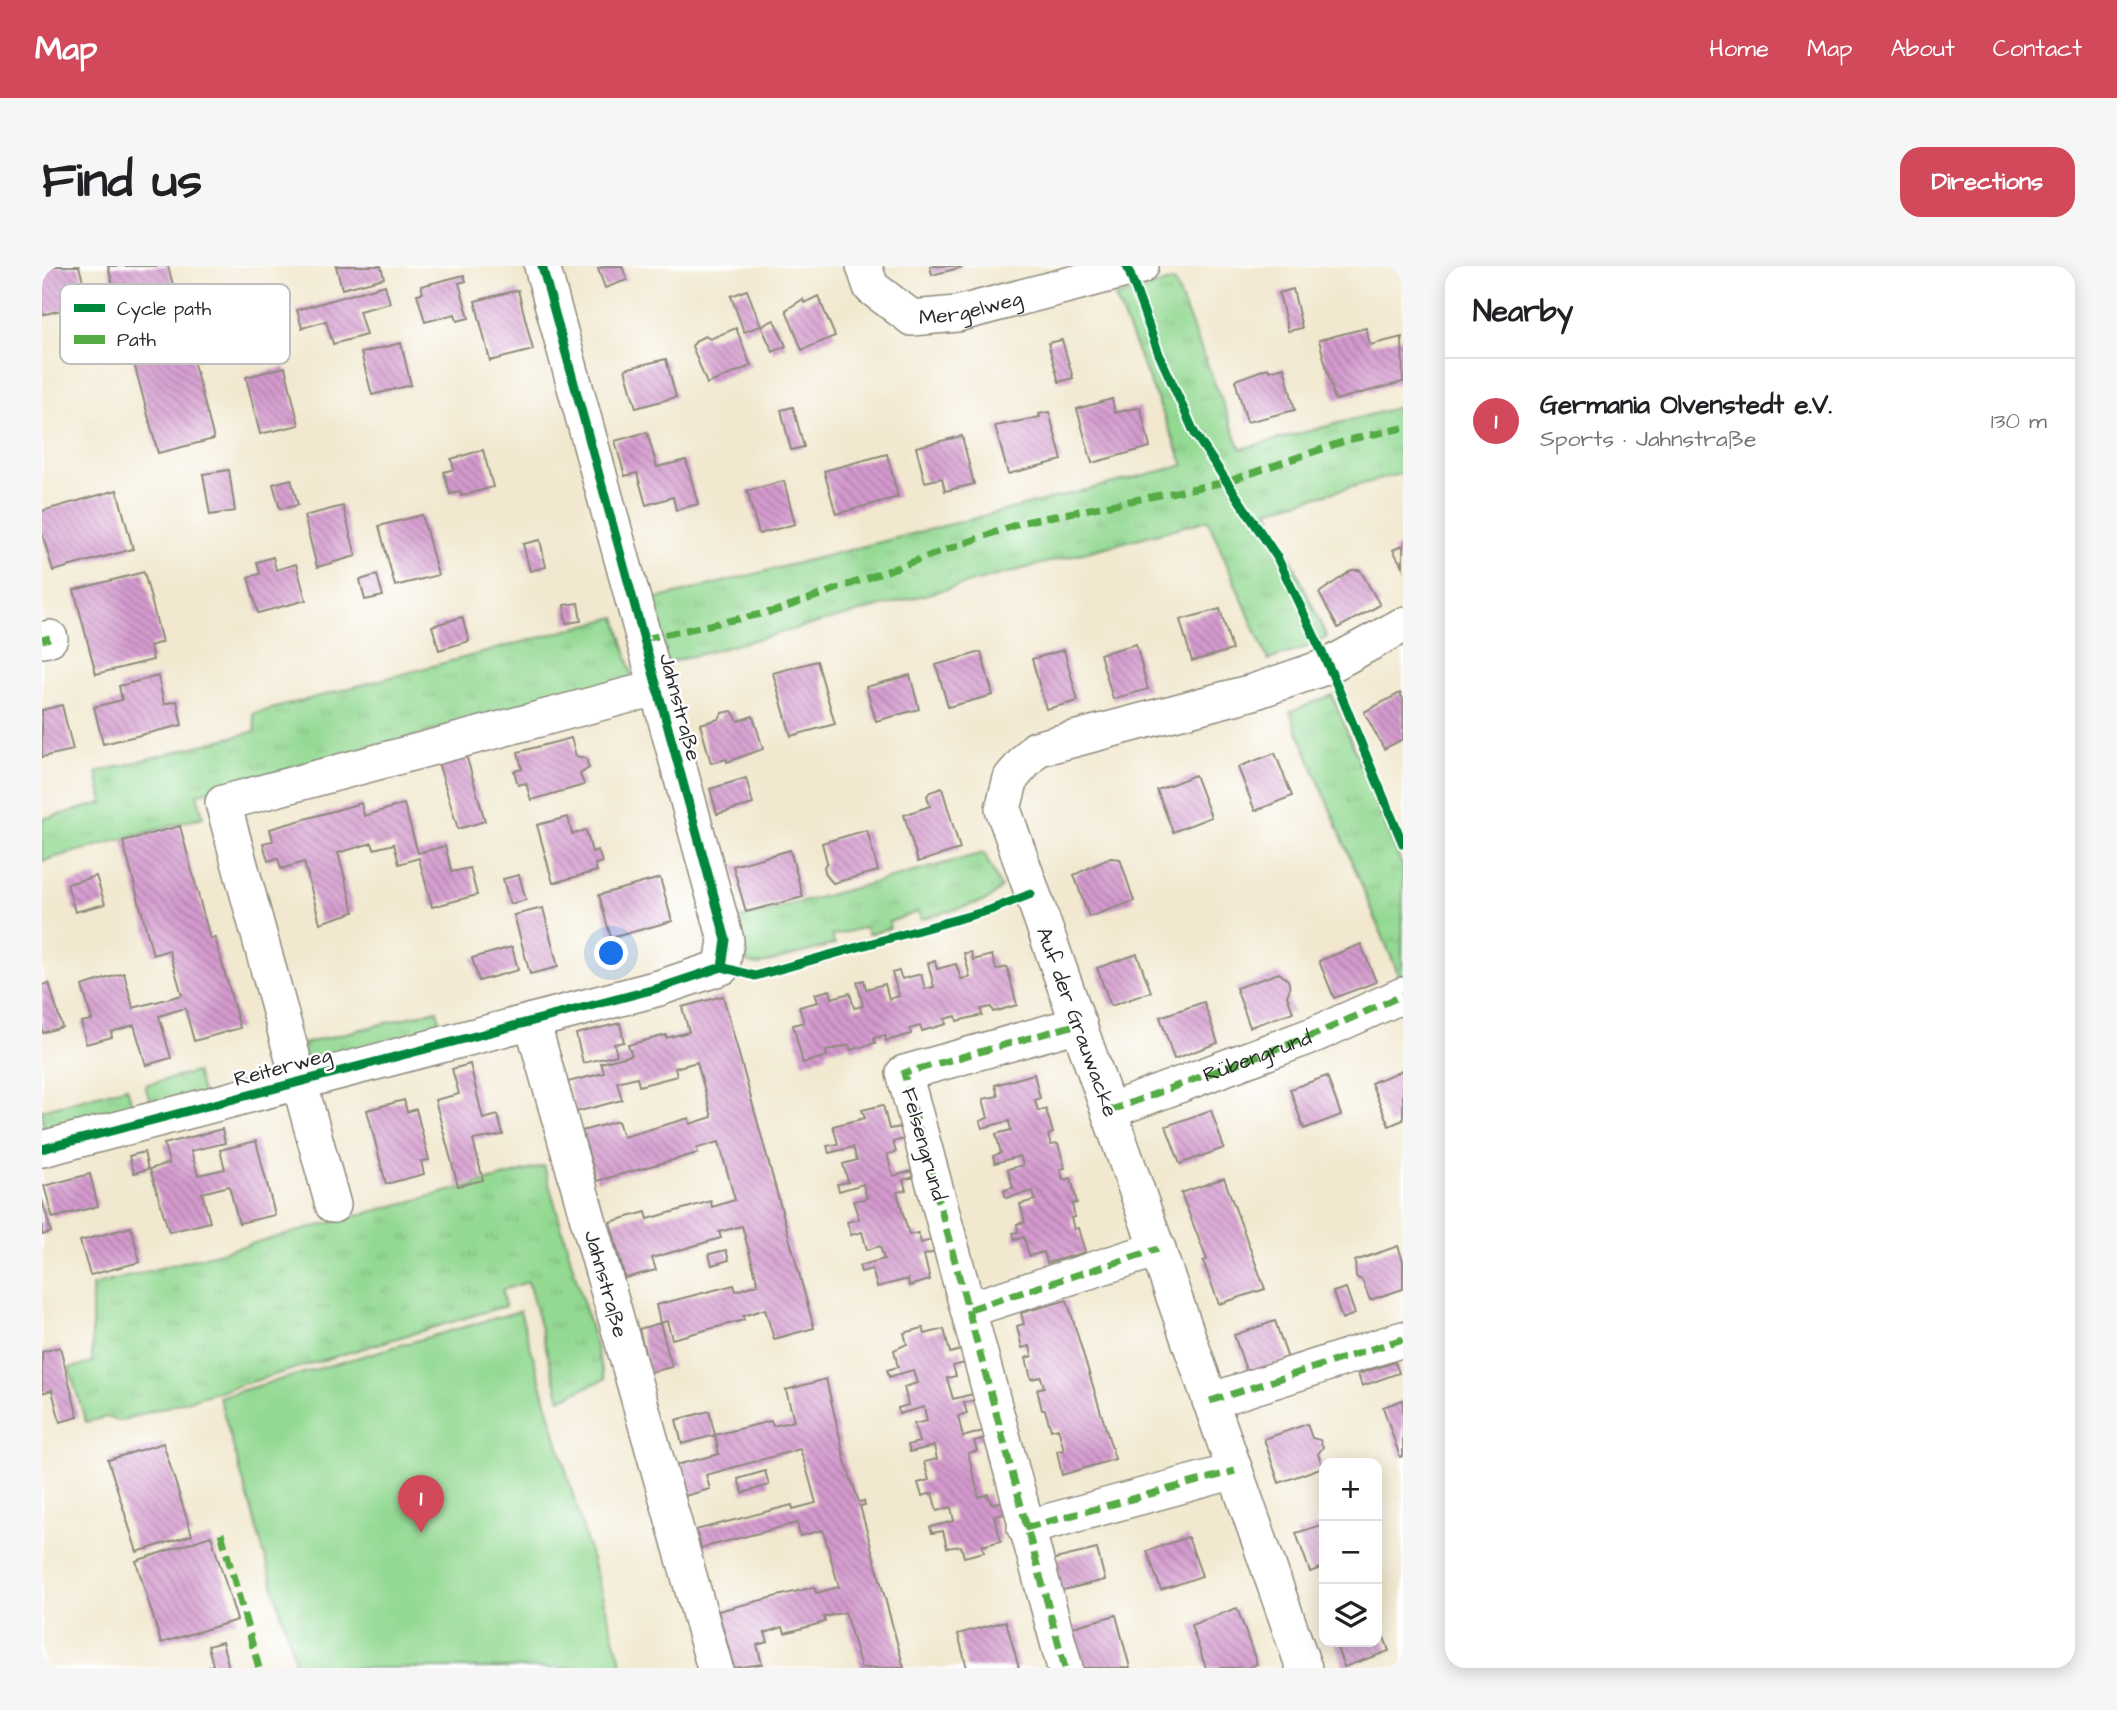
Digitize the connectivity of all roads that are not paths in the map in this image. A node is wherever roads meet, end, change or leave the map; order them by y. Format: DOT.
graph roads {
  1 [pos="542,266"];
  2 [pos="864,266"];
  3 [pos="1141,266"];
  4 [pos="1403,625"];
  5 [pos="656,688"];
  6 [pos="1403,995"];
  7 [pos="533,1021"];
  8 [pos="1079,1024"];
  9 [pos="301,1080"];
  10 [pos="1109,1111"];
  11 [pos="42,1149"];
  12 [pos="333,1205"];
  13 [pos="1158,1249"];
  14 [pos="970,1309"];
  15 [pos="1403,1339"];
  16 [pos="1210,1401"];
  17 [pos="1235,1472"];
  18 [pos="1025,1528"];
  19 [pos="715,1668"];
  20 [pos="1065,1668"];
  21 [pos="1304,1668"];
  1 -- 5 [label="street, Jahnstraße"];
  2 -- 3 [label="street, Mergelweg"];
  4 -- 8 [label="street, Auf der Grauwacke"];
  5 -- 7 [label="street, Jahnstraße"];
  5 -- 9 [label="street, Reiterweg"];
  6 -- 10 [label="street, Rübengrund"];
  7 -- 9 [label="street, Reiterweg"];
  7 -- 19 [label="street, Jahnstraße"];
  8 -- 10 [label="street, Auf der Grauwacke"];
  8 -- 14 [label="street, Felsengrund"];
  9 -- 11 [label="street, Reiterweg"];
  9 -- 12 [label="street, Reiterweg"];
  10 -- 13 [label="street, Auf der Grauwacke"];
  13 -- 14 [label="street"];
  13 -- 16 [label="street, Auf der Grauwacke"];
  14 -- 18 [label="street, Felsengrund"];
  15 -- 16 [label="street"];
  16 -- 17 [label="street, Auf der Grauwacke"];
  17 -- 18 [label="street"];
  17 -- 21 [label="street, Auf der Grauwacke"];
  18 -- 20 [label="street, Felsengrund"];
}
